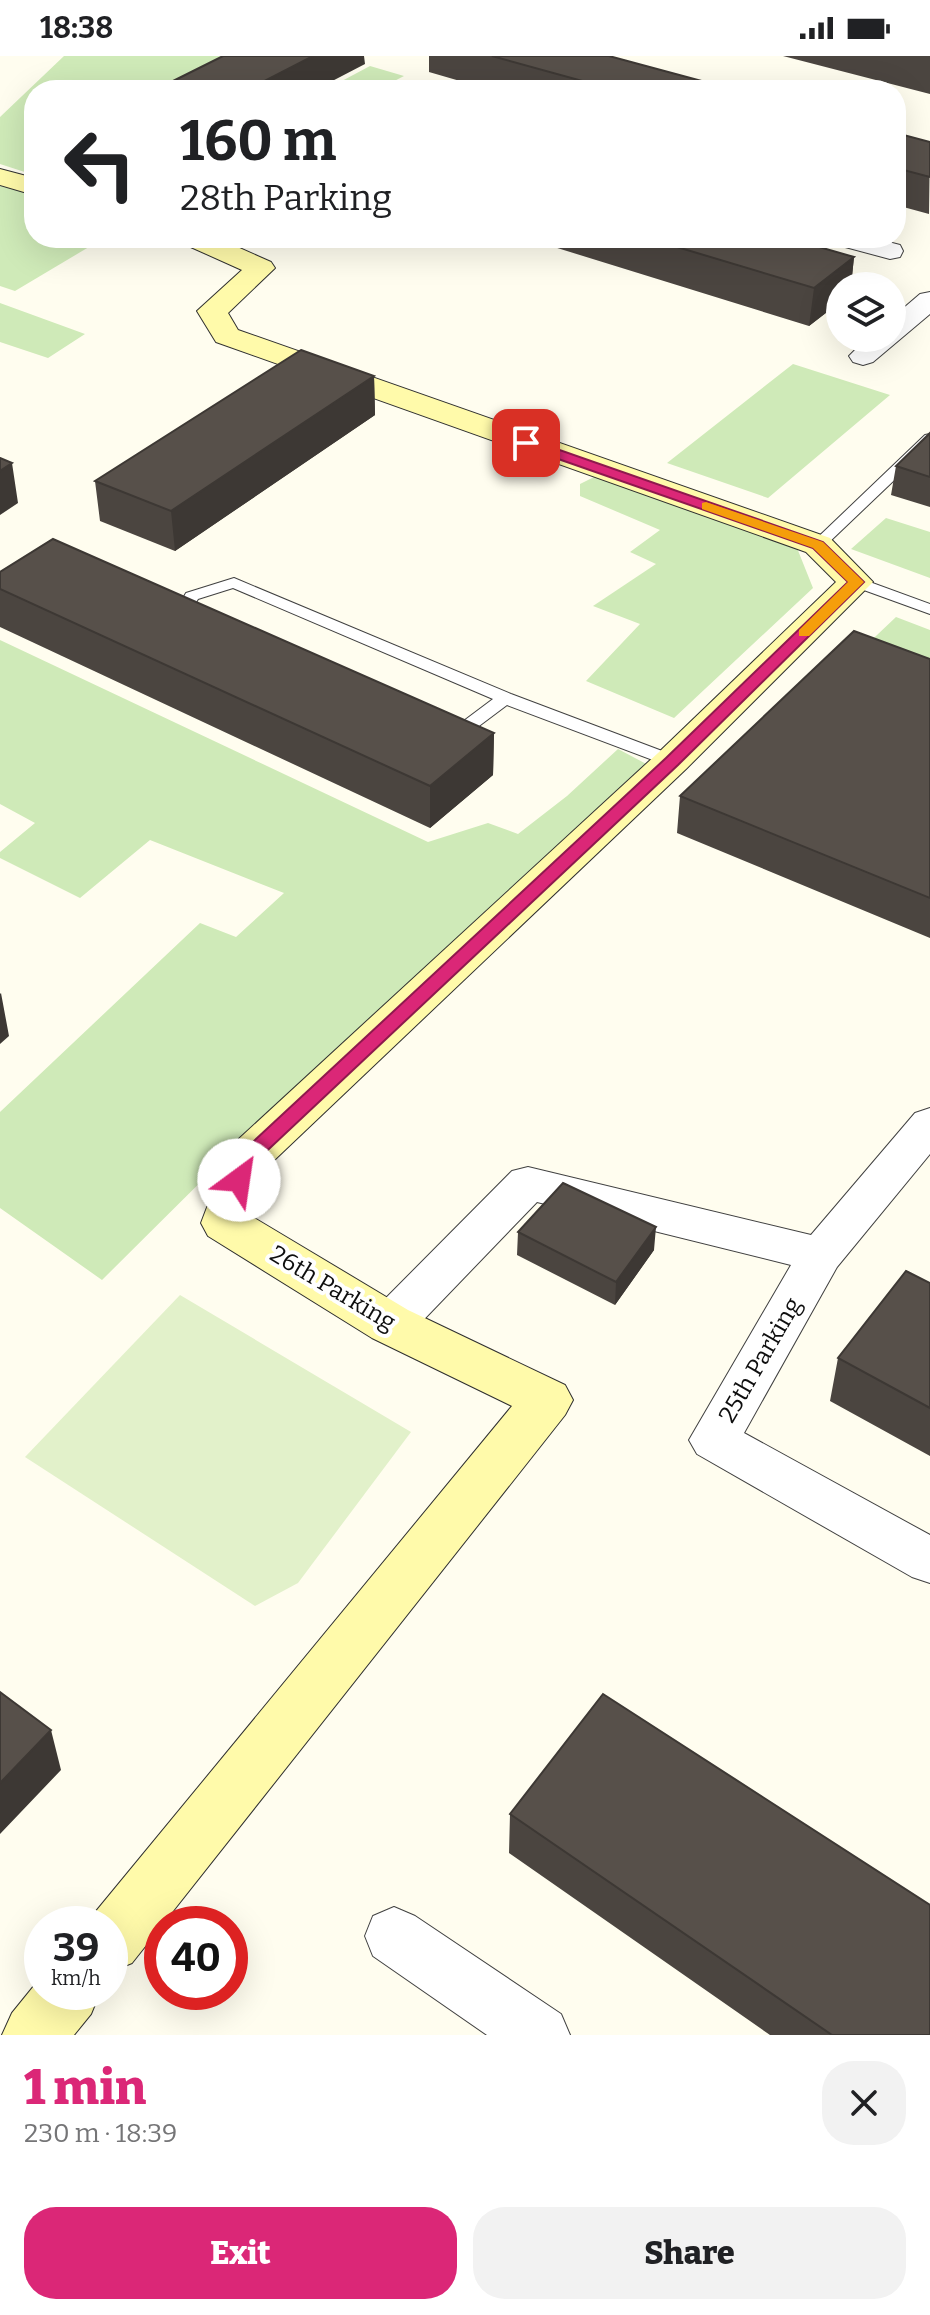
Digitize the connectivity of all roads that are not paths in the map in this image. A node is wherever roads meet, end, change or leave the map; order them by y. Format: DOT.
graph roads {
  1 [pos="0,177"];
  2 [pos="24,184"];
  3 [pos="216,248"];
  4 [pos="879,248"];
  5 [pos="890,251"];
  6 [pos="930,300"];
  7 [pos="906,320"];
  8 [pos="930,438"];
  9 [pos="818,545"];
  10 [pos="856,582"];
  11 [pos="930,609"];
  12 [pos="191,630"];
  13 [pos="505,698"];
  14 [pos="422,727"];
  15 [pos="672,761"];
  16 [pos="930,1124"];
  17 [pos="821,1255"];
  18 [pos="390,1324"];
  19 [pos="930,1561"];
  20 [pos="128,1920"];
  21 [pos="394,1936"];
  22 [pos="54,2010"];
  23 [pos="34,2035"];
  24 [pos="540,2035"];
  1 -- 2 [label="street"];
  3 -- 9 [label="street"];
  4 -- 5 [label="street"];
  6 -- 7 [label="street"];
  8 -- 9 [label="lane"];
  9 -- 10 [label="street"];
  10 -- 11 [label="lane"];
  10 -- 15 [label="street, 26th Parking"];
  12 -- 13 [label="lane"];
  13 -- 14 [label="lane"];
  13 -- 15 [label="lane"];
  15 -- 18 [label="street, 26th Parking"];
  16 -- 17 [label="street, 25th Parking"];
  17 -- 18 [label="street"];
  17 -- 19 [label="street, 25th Parking"];
  18 -- 20 [label="street, 26th Parking"];
  21 -- 24 [label="street"];
  22 -- 23 [label="street"];
}
